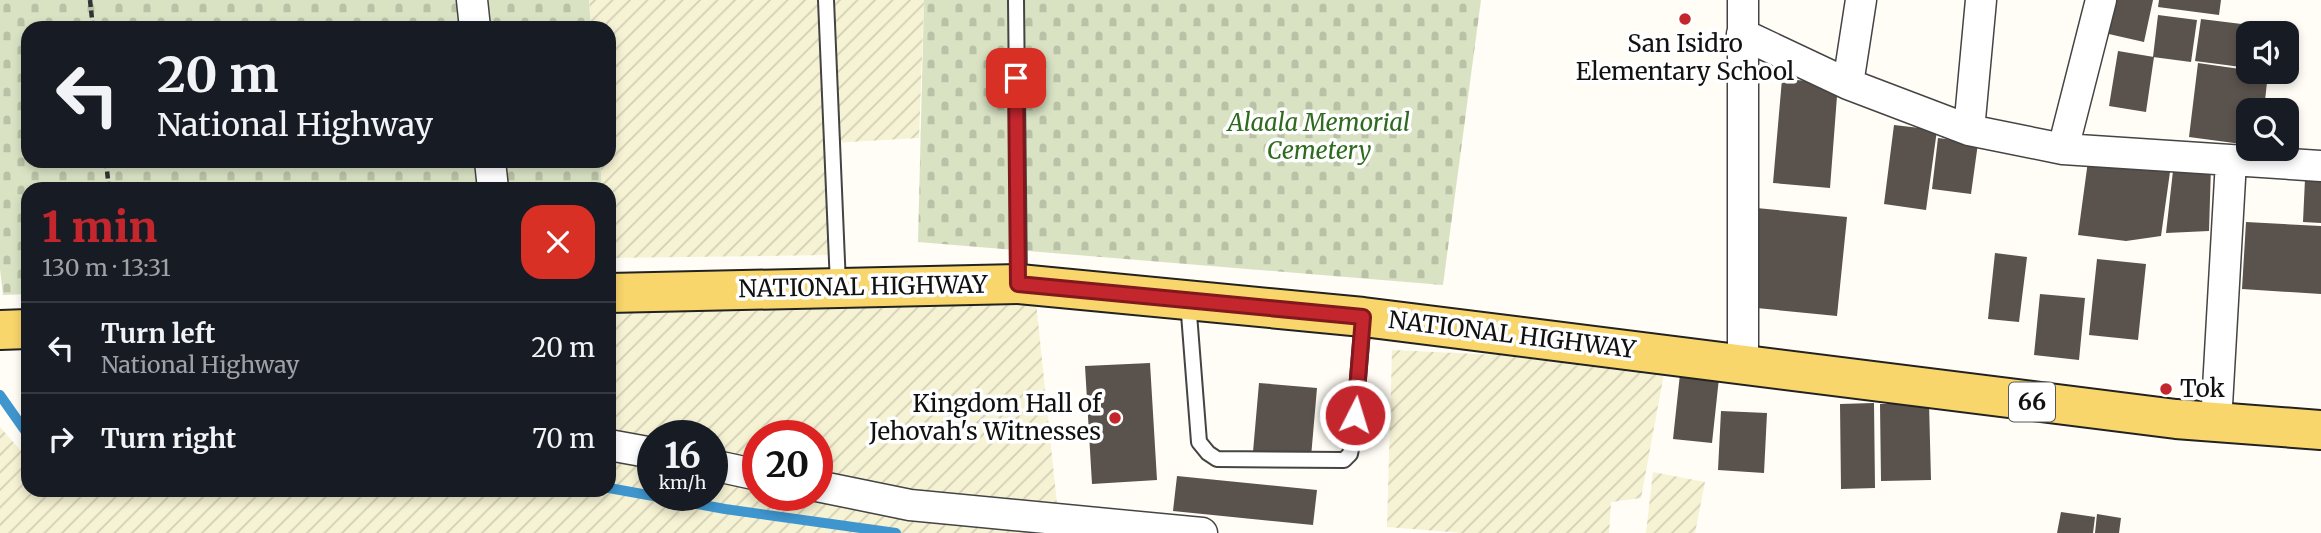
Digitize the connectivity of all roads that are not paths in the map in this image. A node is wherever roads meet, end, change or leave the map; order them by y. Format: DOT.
graph roads {
  1 [pos="472,0"];
  2 [pos="826,0"];
  3 [pos="1016,0"];
  4 [pos="1743,0"];
  5 [pos="1861,0"];
  6 [pos="1981,0"];
  7 [pos="2101,0"];
  8 [pos="474,21"];
  9 [pos="1742,34"];
  10 [pos="1848,84"];
  11 [pos="1969,130"];
  12 [pos="2063,149"];
  13 [pos="2231,161"];
  14 [pos="2321,166"];
  15 [pos="1018,284"];
  16 [pos="838,286"];
  17 [pos="616,293"];
  18 [pos="1188,299"];
  19 [pos="1363,317"];
  20 [pos="21,329"];
  21 [pos="0,330"];
  22 [pos="1743,367"];
  23 [pos="2216,423"];
  24 [pos="2321,430"];
  25 [pos="616,445"];
  26 [pos="637,450"];
  27 [pos="833,489"];
  28 [pos="1202,533"];
  1 -- 8 [label="street"];
  2 -- 16 [label="lane"];
  3 -- 15 [label="lane"];
  4 -- 9 [label="street"];
  5 -- 10 [label="street"];
  6 -- 11 [label="street"];
  7 -- 12 [label="street"];
  9 -- 10 [label="street"];
  9 -- 22 [label="street"];
  10 -- 11 [label="street"];
  11 -- 12 [label="street"];
  12 -- 13 [label="street"];
  13 -- 14 [label="street"];
  13 -- 23 [label="street"];
  15 -- 16 [label="main road, NATIONAL HIGHWAY / 66"];
  15 -- 18 [label="main road, NATIONAL HIGHWAY / 66"];
  16 -- 17 [label="main road, NATIONAL HIGHWAY / 66"];
  18 -- 19 [label="main road, NATIONAL HIGHWAY / 66"];
  18 -- 19 [label="lane"];
  19 -- 22 [label="main road, NATIONAL HIGHWAY / 66"];
  20 -- 21 [label="main road"];
  22 -- 23 [label="main road, 66"];
  23 -- 24 [label="main road, 66"];
  25 -- 26 [label="street"];
  27 -- 28 [label="street"];
}
